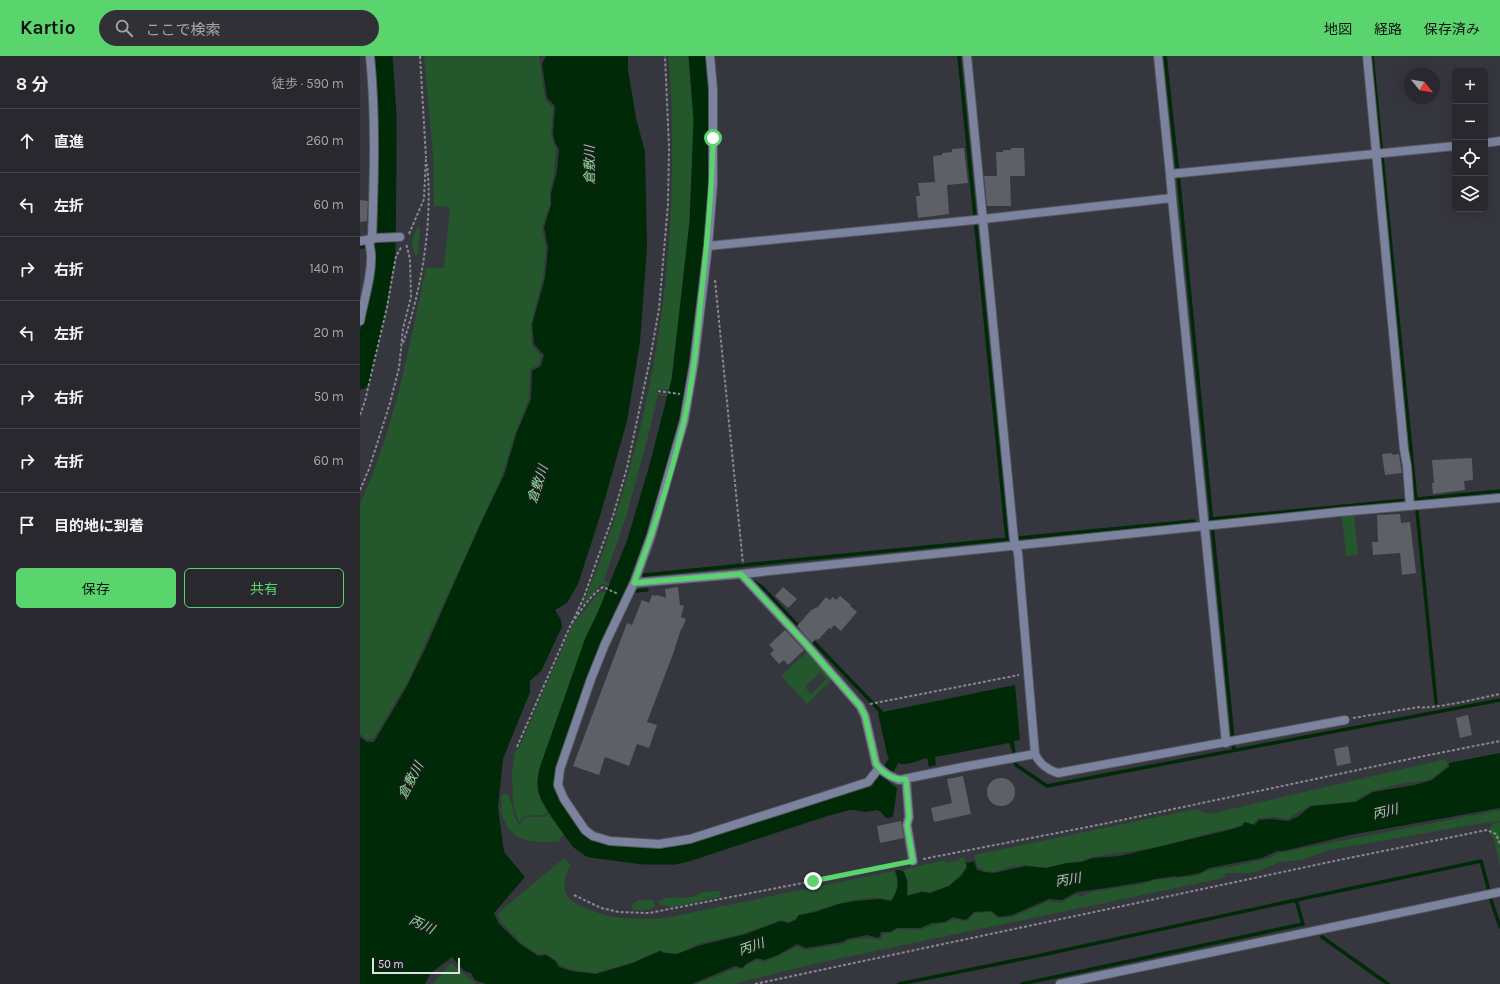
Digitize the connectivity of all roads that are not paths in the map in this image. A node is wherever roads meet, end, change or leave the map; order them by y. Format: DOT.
graph roads {
  1 [pos="370,56"];
  2 [pos="710,56"];
  3 [pos="967,56"];
  4 [pos="1158,56"];
  5 [pos="1367,56"];
  6 [pos="1500,142"];
  7 [pos="1488,143"];
  8 [pos="1452,146"];
  9 [pos="1380,153"];
  10 [pos="1175,173"];
  11 [pos="1172,198"];
  12 [pos="978,220"];
  13 [pos="399,238"];
  14 [pos="360,241"];
  15 [pos="371,242"];
  16 [pos="708,246"];
  17 [pos="360,320"];
  18 [pos="1500,498"];
  19 [pos="1412,504"];
  20 [pos="1209,526"];
  21 [pos="1016,545"];
  22 [pos="741,574"];
  23 [pos="634,583"];
  24 [pos="1345,720"];
  25 [pos="1230,742"];
  26 [pos="1034,754"];
  27 [pos="880,769"];
  28 [pos="906,779"];
  29 [pos="913,861"];
  30 [pos="1500,892"];
  31 [pos="1060,984"];
  1 -- 15 [label="street"];
  2 -- 16 [label="street"];
  3 -- 12 [label="street"];
  4 -- 10 [label="street"];
  5 -- 9 [label="street"];
  6 -- 7 [label="street"];
  8 -- 9 [label="street"];
  9 -- 10 [label="street"];
  9 -- 19 [label="street"];
  10 -- 11 [label="street"];
  11 -- 12 [label="street"];
  11 -- 20 [label="street"];
  12 -- 16 [label="street"];
  12 -- 21 [label="street"];
  13 -- 15 [label="street"];
  14 -- 15 [label="street"];
  15 -- 17 [label="street"];
  16 -- 23 [label="street"];
  18 -- 19 [label="street"];
  19 -- 20 [label="street"];
  20 -- 21 [label="street"];
  20 -- 25 [label="street"];
  21 -- 22 [label="street"];
  21 -- 26 [label="street"];
  22 -- 23 [label="street"];
  22 -- 27 [label="street"];
  23 -- 27 [label="street"];
  24 -- 25 [label="street"];
  25 -- 26 [label="street"];
  26 -- 28 [label="street"];
  27 -- 28 [label="street"];
  28 -- 29 [label="street"];
  30 -- 31 [label="street"];
}
